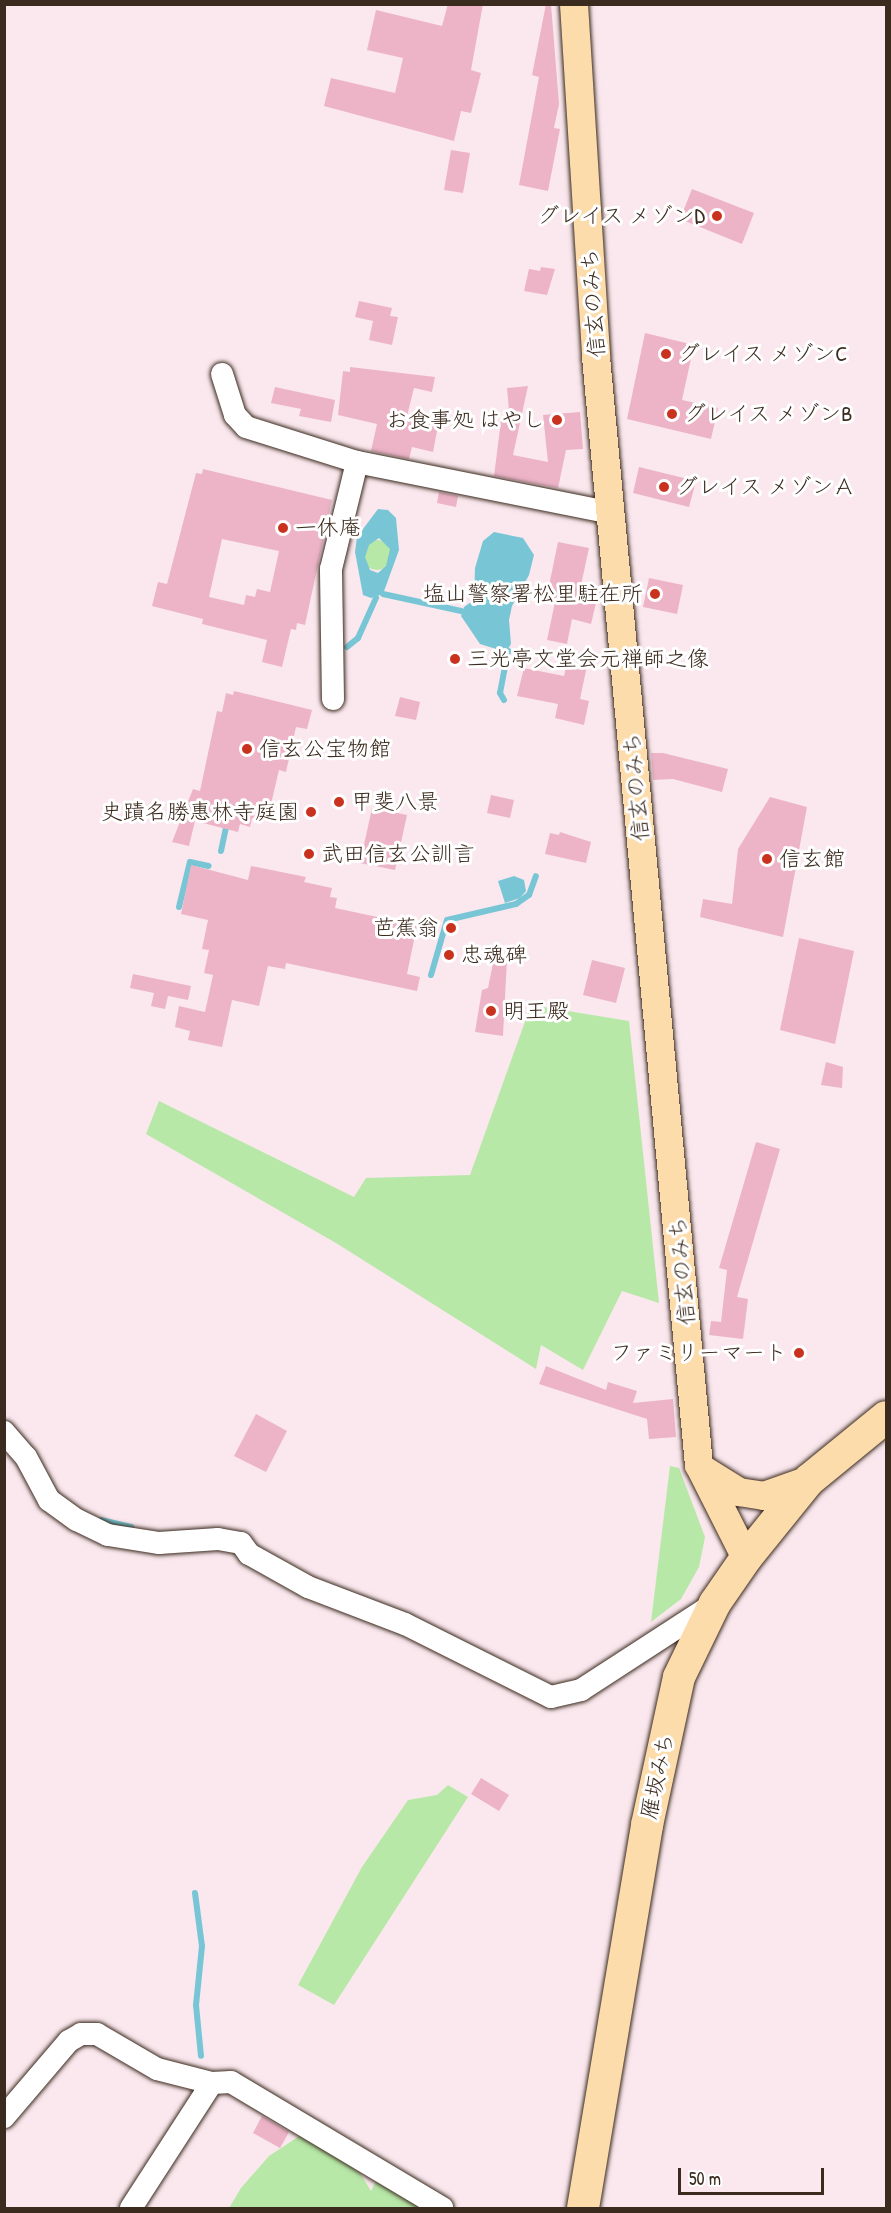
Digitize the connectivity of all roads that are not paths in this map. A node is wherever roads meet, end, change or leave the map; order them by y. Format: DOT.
graph roads {
  1 [pos="574,4"];
  2 [pos="222,374"];
  3 [pos="357,462"];
  4 [pos="612,513"];
  5 [pos="333,699"];
  6 [pos="886,1417"];
  7 [pos="4,1432"];
  8 [pos="699,1465"];
  9 [pos="809,1480"];
  10 [pos="746,1558"];
  11 [pos="715,1603"];
  12 [pos="212,2083"];
  13 [pos="4,2117"];
  14 [pos="131,2208"];
  15 [pos="442,2208"];
  16 [pos="583,2208"];
  1 -- 4 [label="main road, 信玄のみち"];
  2 -- 3 [label="street"];
  3 -- 4 [label="street"];
  3 -- 5 [label="street"];
  4 -- 8 [label="main road, 信玄のみち"];
  6 -- 9 [label="highway, 雁坂みち"];
  7 -- 11 [label="street"];
  8 -- 9 [label="main road"];
  8 -- 10 [label="main road, 信玄のみち"];
  9 -- 10 [label="highway, 雁坂みち"];
  10 -- 11 [label="highway, 雁坂みち"];
  11 -- 16 [label="highway, 雁坂みち"];
  12 -- 13 [label="street"];
  12 -- 14 [label="street"];
  12 -- 15 [label="street"];
}
